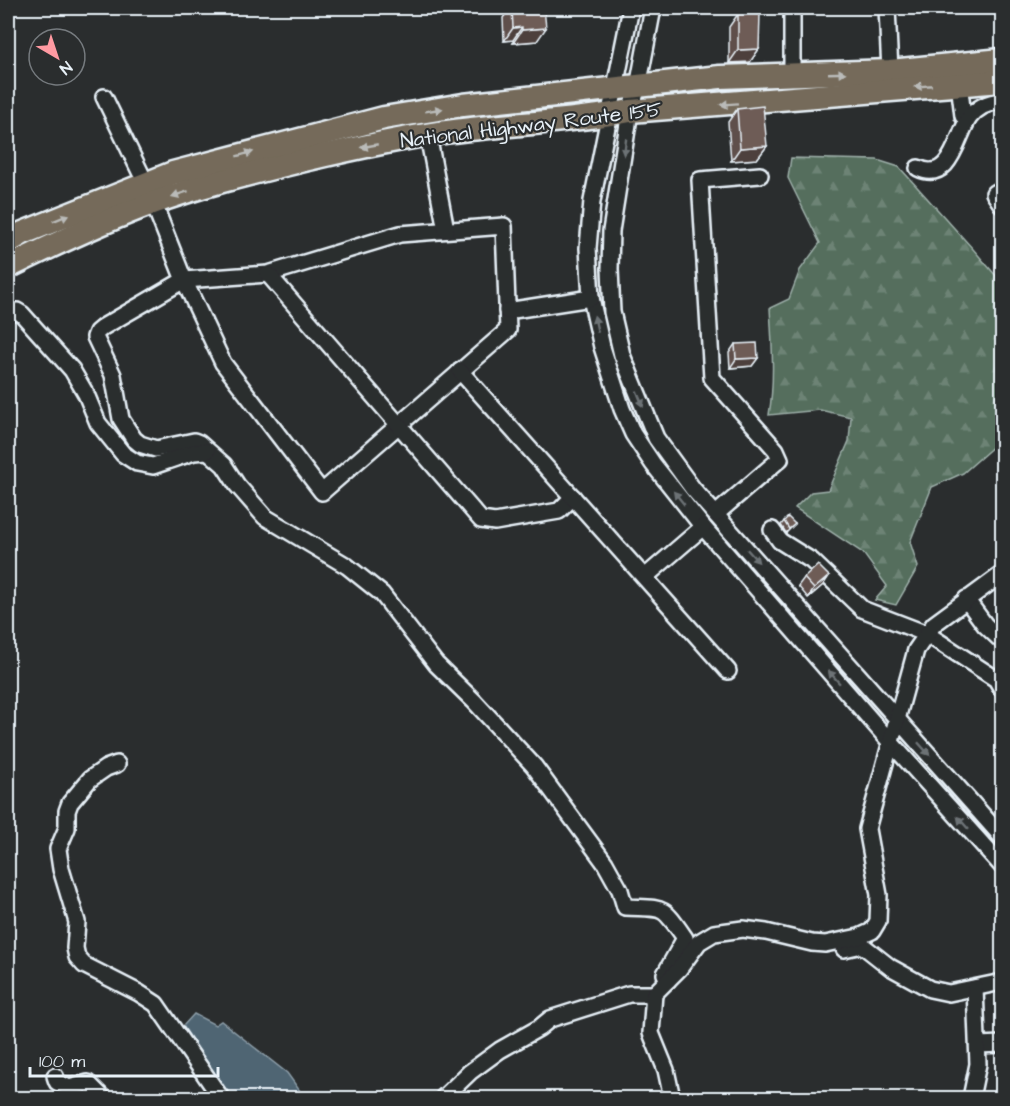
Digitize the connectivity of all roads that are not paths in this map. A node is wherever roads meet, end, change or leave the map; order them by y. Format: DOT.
graph roads {
  1 [pos="631,8"];
  2 [pos="653,8"];
  3 [pos="792,8"];
  4 [pos="887,8"];
  5 [pos="1002,60"];
  6 [pos="890,71"];
  7 [pos="792,74"];
  8 [pos="1002,81"];
  9 [pos="959,83"];
  10 [pos="638,87"];
  11 [pos="614,90"];
  12 [pos="104,97"];
  13 [pos="1002,101"];
  14 [pos="619,113"];
  15 [pos="968,119"];
  16 [pos="428,135"];
  17 [pos="918,168"];
  18 [pos="760,175"];
  19 [pos="150,193"];
  20 [pos="446,230"];
  21 [pos="8,242"];
  22 [pos="8,267"];
  23 [pos="268,274"];
  24 [pos="184,280"];
  25 [pos="591,298"];
  26 [pos="507,311"];
  27 [pos="8,313"];
  28 [pos="460,371"];
  29 [pos="399,424"];
  30 [pos="207,451"];
  31 [pos="573,497"];
  32 [pos="716,514"];
  33 [pos="703,527"];
  34 [pos="772,530"];
  35 [pos="1002,574"];
  36 [pos="645,577"];
  37 [pos="966,599"];
  38 [pos="927,634"];
  39 [pos="1002,640"];
  40 [pos="728,671"];
  41 [pos="1002,689"];
  42 [pos="897,718"];
  43 [pos="892,744"];
  44 [pos="117,765"];
  45 [pos="1002,837"];
  46 [pos="1002,866"];
  47 [pos="812,943"];
  48 [pos="668,980"];
  49 [pos="1002,982"];
  50 [pos="975,988"];
  51 [pos="654,994"];
  52 [pos="1002,1044"];
  53 [pos="978,1045"];
  54 [pos="55,1076"];
  55 [pos="104,1098"];
  56 [pos="220,1098"];
  57 [pos="442,1098"];
  58 [pos="672,1098"];
  59 [pos="971,1098"];
  1 -- 11 [label="street"];
  2 -- 10 [label="street"];
  3 -- 7 [label="street"];
  4 -- 6 [label="street"];
  5 -- 6 [label="highway, National Highway Route 155"];
  7 -- 6 [label="highway, National Highway Route 155, one-way"];
  7 -- 10 [label="highway, National Highway Route 155"];
  8 -- 9 [label="highway, National Highway Route 155"];
  9 -- 14 [label="highway, National Highway Route 155, one-way"];
  9 -- 15 [label="street"];
  10 -- 11 [label="highway, National Highway Route 155"];
  10 -- 14 [label="street"];
  11 -- 14 [label="street"];
  19 -- 11 [label="highway, National Highway Route 155, one-way"];
  12 -- 19 [label="street"];
  13 -- 15 [label="street"];
  14 -- 16 [label="highway, National Highway Route 155"];
  14 -- 25 [label="street"];
  14 -- 32 [label="street, one-way"];
  15 -- 17 [label="street"];
  16 -- 19 [label="highway, National Highway Route 155, one-way"];
  16 -- 20 [label="street"];
  18 -- 32 [label="street"];
  21 -- 19 [label="highway, National Highway Route 155, one-way"];
  19 -- 22 [label="highway, National Highway Route 155"];
  19 -- 24 [label="street"];
  20 -- 23 [label="street"];
  20 -- 26 [label="street"];
  23 -- 24 [label="street"];
  23 -- 29 [label="street"];
  24 -- 29 [label="street"];
  24 -- 30 [label="street"];
  25 -- 26 [label="street"];
  33 -- 25 [label="street, one-way"];
  26 -- 28 [label="street"];
  27 -- 30 [label="street"];
  28 -- 29 [label="street"];
  28 -- 31 [label="street"];
  29 -- 31 [label="street"];
  30 -- 48 [label="street"];
  31 -- 36 [label="street"];
  32 -- 42 [label="street, one-way"];
  33 -- 36 [label="street"];
  43 -- 33 [label="street, one-way"];
  34 -- 38 [label="street"];
  35 -- 37 [label="street"];
  36 -- 40 [label="street"];
  37 -- 38 [label="street"];
  37 -- 39 [label="street"];
  38 -- 41 [label="street"];
  38 -- 42 [label="street"];
  42 -- 43 [label="street"];
  42 -- 45 [label="street, one-way"];
  46 -- 43 [label="street, one-way"];
  43 -- 47 [label="street"];
  44 -- 56 [label="street"];
  47 -- 48 [label="street"];
  47 -- 50 [label="street"];
  48 -- 51 [label="street"];
  49 -- 50 [label="street"];
  50 -- 53 [label="street"];
  51 -- 57 [label="street"];
  51 -- 58 [label="street"];
  52 -- 53 [label="street"];
  53 -- 59 [label="street"];
  54 -- 55 [label="street"];
}
